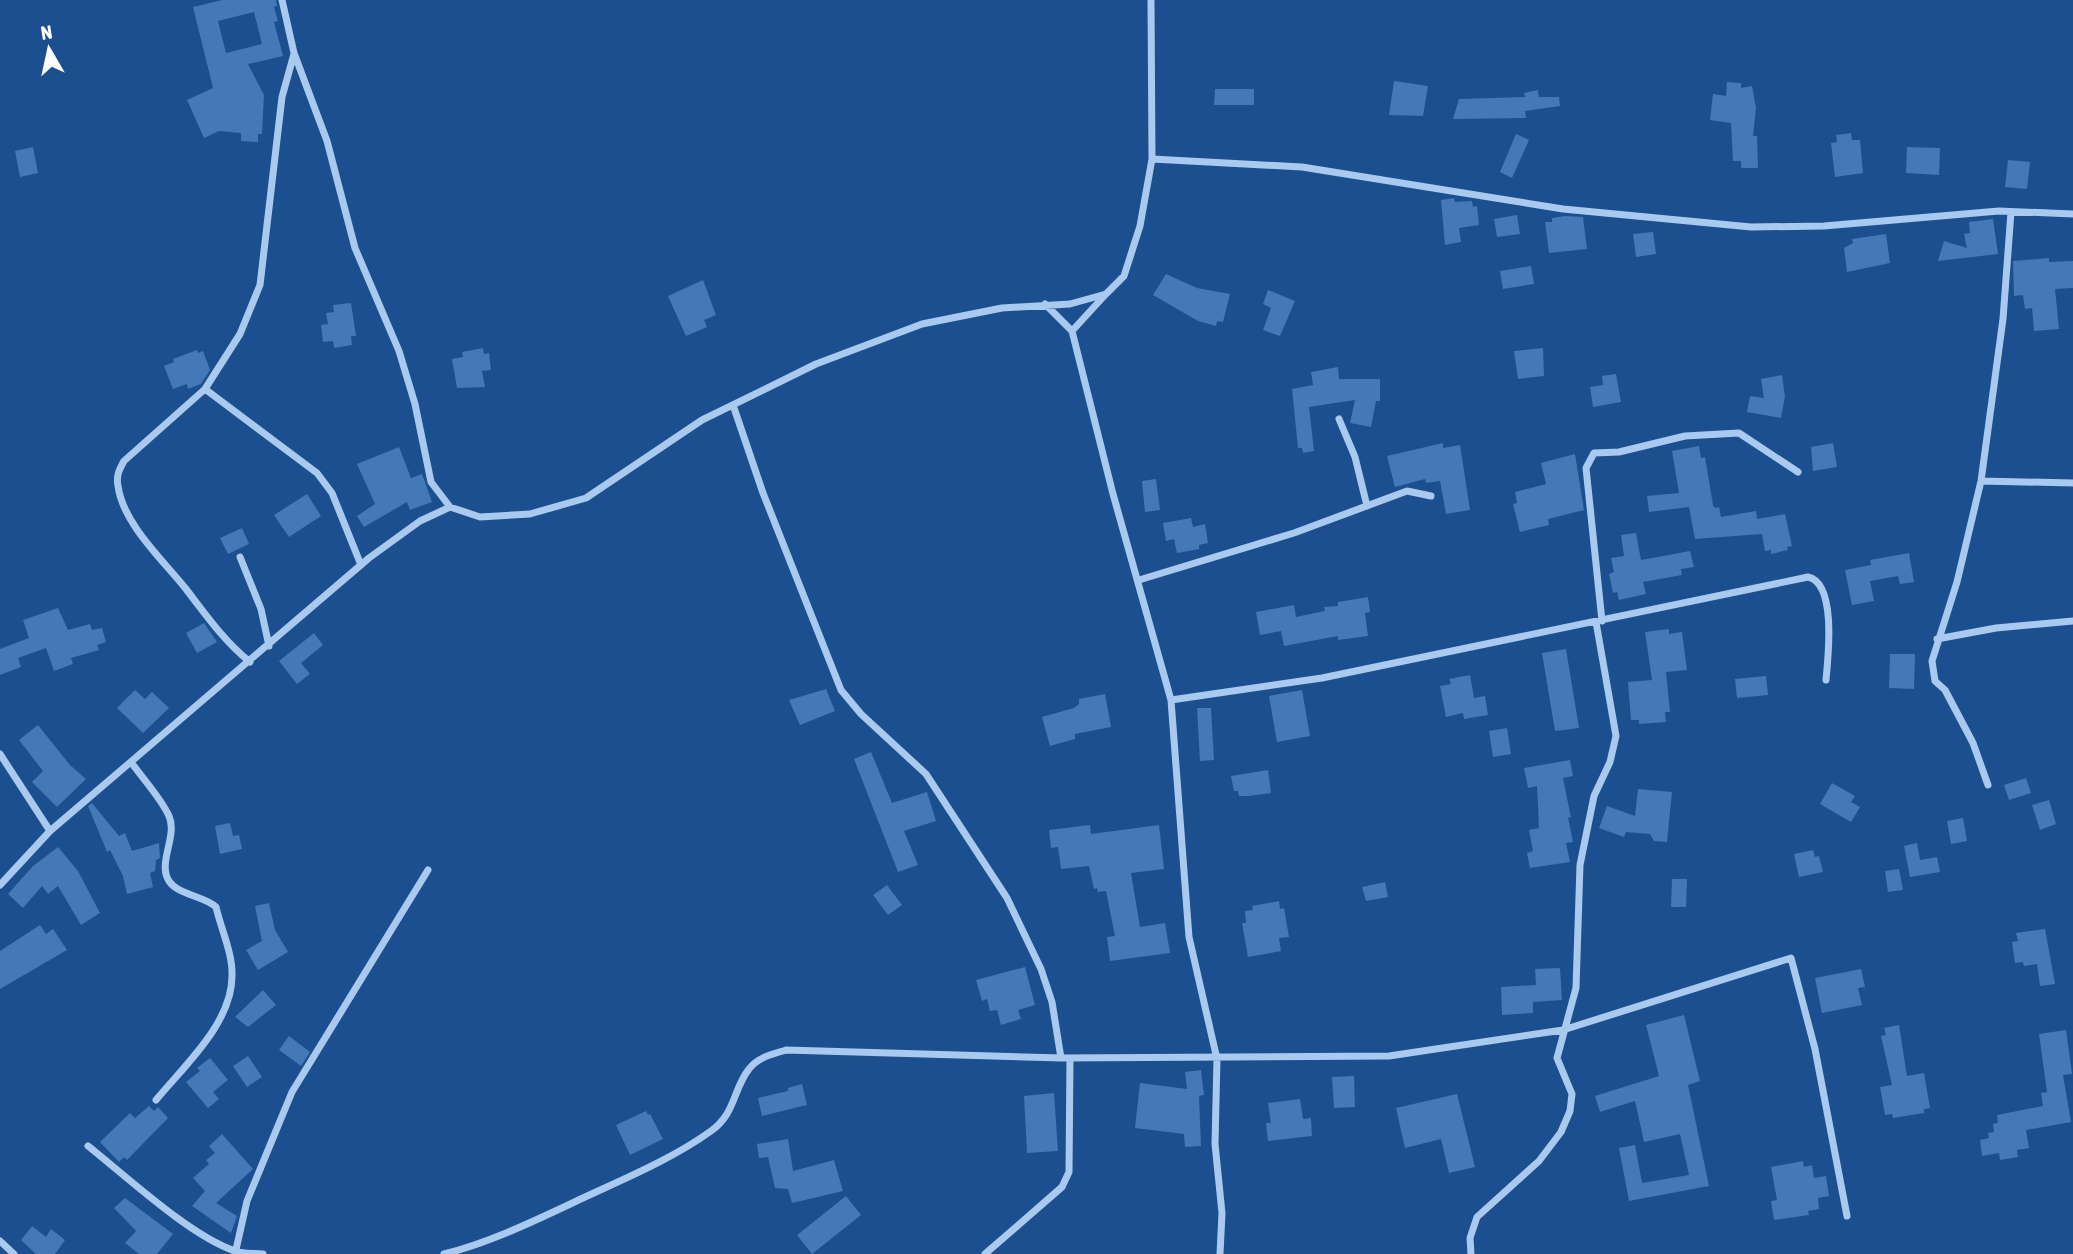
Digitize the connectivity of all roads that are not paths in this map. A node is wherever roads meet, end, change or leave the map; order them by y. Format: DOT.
graph roads {
  1 [pos="282,0"];
  2 [pos="1151,0"];
  3 [pos="294,53"];
  4 [pos="1152,159"];
  5 [pos="2011,212"];
  6 [pos="2073,214"];
  7 [pos="1106,294"];
  8 [pos="1045,304"];
  9 [pos="1072,331"];
  10 [pos="205,388"];
  11 [pos="733,405"];
  12 [pos="1339,419"];
  13 [pos="1798,472"];
  14 [pos="1981,481"];
  15 [pos="2073,483"];
  16 [pos="1431,496"];
  17 [pos="1367,506"];
  18 [pos="450,507"];
  19 [pos="240,557"];
  20 [pos="361,565"];
  21 [pos="1139,580"];
  22 [pos="1599,621"];
  23 [pos="2073,621"];
  24 [pos="1937,639"];
  25 [pos="269,646"];
  26 [pos="250,662"];
  27 [pos="1826,680"];
  28 [pos="1171,700"];
  29 [pos="0,754"];
  30 [pos="131,762"];
  31 [pos="1988,785"];
  32 [pos="50,831"];
  33 [pos="428,870"];
  34 [pos="0,885"];
  35 [pos="1563,1030"];
  36 [pos="1061,1058"];
  37 [pos="1070,1058"];
  38 [pos="1217,1059"];
  39 [pos="156,1100"];
  40 [pos="88,1146"];
  41 [pos="1846,1216"];
  42 [pos="0,1241"];
  43 [pos="236,1253"];
  44 [pos="15,1254"];
  45 [pos="262,1254"];
  46 [pos="444,1254"];
  47 [pos="985,1254"];
  48 [pos="1220,1254"];
  49 [pos="1471,1254"];
  1 -- 3 [label="street"];
  2 -- 4 [label="street"];
  3 -- 10 [label="street"];
  3 -- 18 [label="street"];
  4 -- 5 [label="street"];
  4 -- 7 [label="street"];
  5 -- 6 [label="street"];
  5 -- 14 [label="street"];
  7 -- 8 [label="street"];
  7 -- 9 [label="street"];
  8 -- 9 [label="street"];
  8 -- 11 [label="street"];
  9 -- 21 [label="street"];
  10 -- 20 [label="street"];
  10 -- 26 [label="street"];
  11 -- 18 [label="street"];
  11 -- 36 [label="street"];
  12 -- 17 [label="street"];
  13 -- 22 [label="street"];
  14 -- 15 [label="street"];
  14 -- 24 [label="street"];
  16 -- 17 [label="street"];
  17 -- 21 [label="street"];
  18 -- 20 [label="street"];
  19 -- 25 [label="street"];
  20 -- 25 [label="street"];
  21 -- 28 [label="street"];
  22 -- 27 [label="street"];
  22 -- 28 [label="street"];
  22 -- 35 [label="street"];
  23 -- 24 [label="street"];
  24 -- 31 [label="street"];
  25 -- 26 [label="street"];
  26 -- 30 [label="street"];
  28 -- 38 [label="street"];
  29 -- 32 [label="street"];
  30 -- 32 [label="street"];
  30 -- 39 [label="street"];
  32 -- 34 [label="street"];
  33 -- 43 [label="street"];
  35 -- 38 [label="street"];
  35 -- 41 [label="street"];
  35 -- 49 [label="street"];
  36 -- 37 [label="street"];
  36 -- 46 [label="street"];
  37 -- 38 [label="street"];
  37 -- 47 [label="street"];
  38 -- 48 [label="street"];
  40 -- 43 [label="street"];
  42 -- 44 [label="street"];
  43 -- 45 [label="street"];
}
